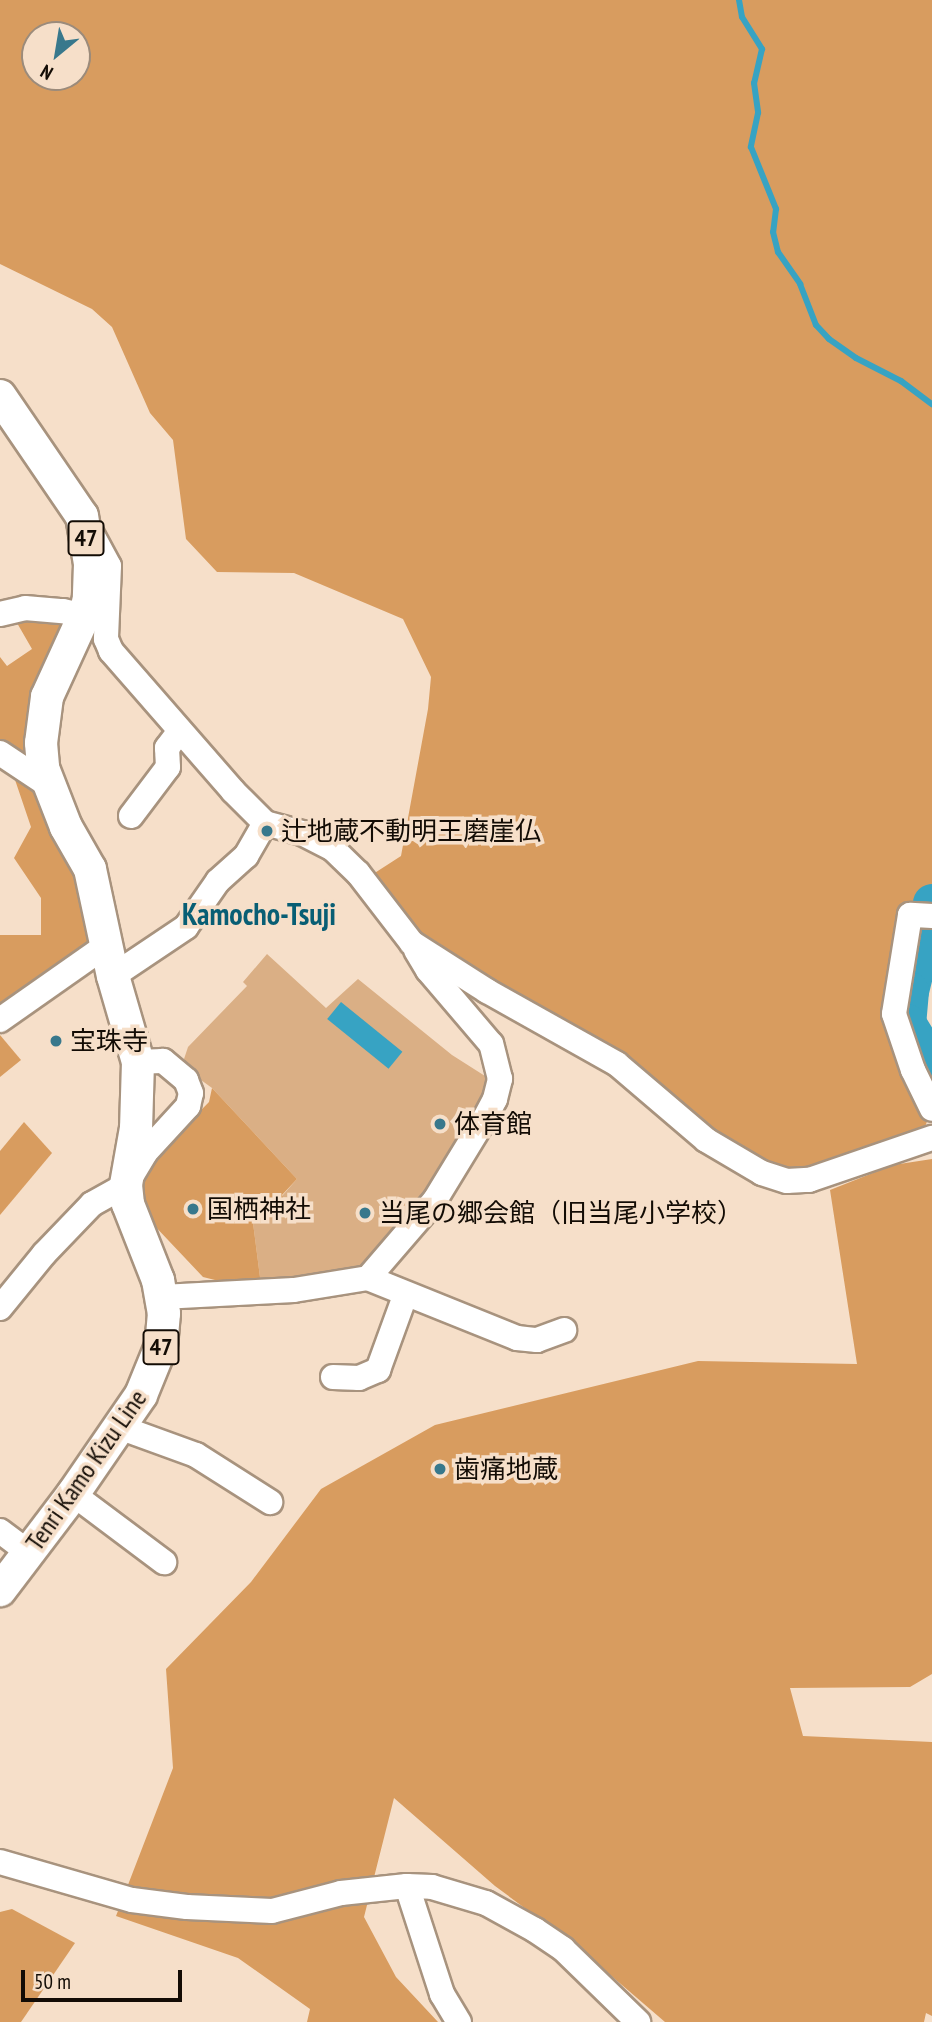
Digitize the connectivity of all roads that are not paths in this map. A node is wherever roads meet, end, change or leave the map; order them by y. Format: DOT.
graph roads {
  1 [pos="0,396"];
  2 [pos="82,516"];
  3 [pos="0,614"];
  4 [pos="84,616"];
  5 [pos="180,731"];
  6 [pos="0,753"];
  7 [pos="51,787"];
  8 [pos="131,816"];
  9 [pos="265,823"];
  10 [pos="921,915"];
  11 [pos="412,943"];
  12 [pos="108,944"];
  13 [pos="113,976"];
  14 [pos="0,1020"];
  15 [pos="138,1062"];
  16 [pos="932,1109"];
  17 [pos="932,1138"];
  18 [pos="126,1185"];
  19 [pos="368,1279"];
  20 [pos="405,1296"];
  21 [pos="162,1297"];
  22 [pos="0,1308"];
  23 [pos="564,1330"];
  24 [pos="334,1377"];
  25 [pos="119,1427"];
  26 [pos="73,1494"];
  27 [pos="270,1502"];
  28 [pos="0,1531"];
  29 [pos="29,1553"];
  30 [pos="164,1562"];
  31 [pos="0,1590"];
  32 [pos="0,1862"];
  33 [pos="407,1886"];
  34 [pos="459,2022"];
  35 [pos="638,2022"];
  1 -- 2 [label="main road, Tenri Kamo Kizu Line / 47"];
  2 -- 4 [label="main road, Tenri Kamo Kizu Line / 47"];
  2 -- 5 [label="street"];
  3 -- 4 [label="street"];
  4 -- 7 [label="main road, Tenri Kamo Kizu Line / 47"];
  5 -- 8 [label="street"];
  5 -- 9 [label="street"];
  6 -- 7 [label="street"];
  7 -- 12 [label="main road, Tenri Kamo Kizu Line / 47"];
  9 -- 11 [label="street"];
  9 -- 13 [label="street"];
  10 -- 16 [label="street"];
  11 -- 17 [label="street"];
  11 -- 19 [label="street"];
  12 -- 13 [label="main road, Tenri Kamo Kizu Line / 47"];
  12 -- 14 [label="street"];
  13 -- 15 [label="main road, Tenri Kamo Kizu Line / 47"];
  15 -- 18 [label="main road, Tenri Kamo Kizu Line / 47"];
  15 -- 18 [label="street"];
  18 -- 21 [label="main road, Tenri Kamo Kizu Line / 47"];
  18 -- 22 [label="street"];
  19 -- 20 [label="street"];
  19 -- 21 [label="street"];
  20 -- 23 [label="street"];
  20 -- 24 [label="street"];
  21 -- 25 [label="main road, Tenri Kamo Kizu Line / 47"];
  25 -- 26 [label="main road, Tenri Kamo Kizu Line / 47"];
  25 -- 27 [label="street"];
  26 -- 29 [label="main road, Tenri Kamo Kizu Line / 47"];
  26 -- 30 [label="street"];
  28 -- 29 [label="street"];
  29 -- 31 [label="main road, Tenri Kamo Kizu Line / 47"];
  32 -- 33 [label="street"];
  33 -- 34 [label="street"];
  33 -- 35 [label="street"];
}
